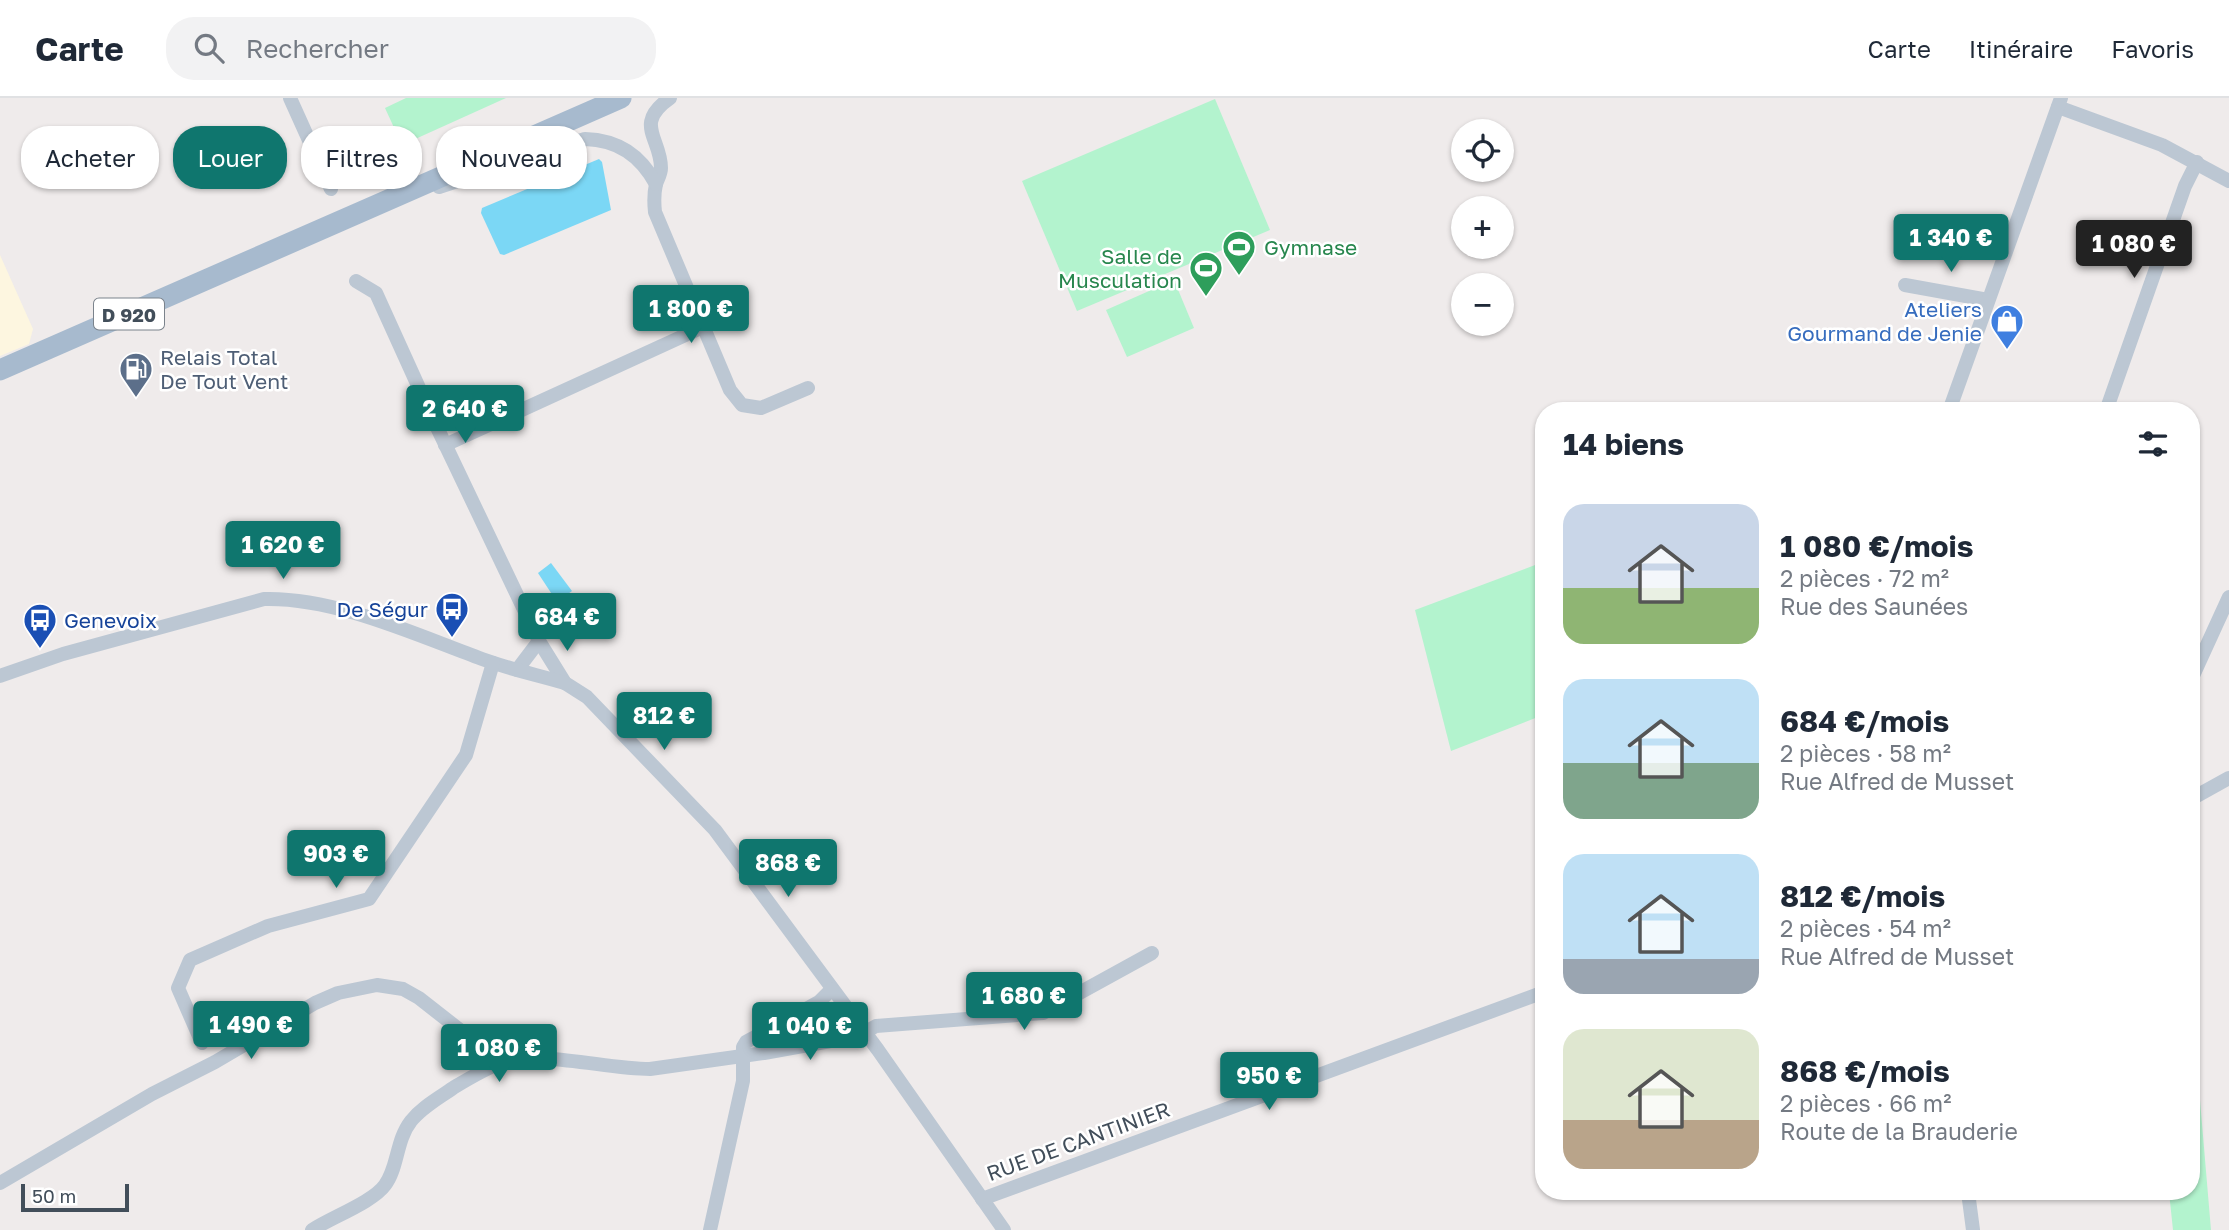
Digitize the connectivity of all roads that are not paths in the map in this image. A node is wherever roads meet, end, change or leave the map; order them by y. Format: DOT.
graph roads {
  1 [pos="290,98"];
  2 [pos="621,98"];
  3 [pos="670,98"];
  4 [pos="2060,103"];
  5 [pos="303,126"];
  6 [pos="2197,162"];
  7 [pos="2229,181"];
  8 [pos="656,184"];
  9 [pos="381,202"];
  10 [pos="356,281"];
  11 [pos="1905,285"];
  12 [pos="1988,300"];
  13 [pos="703,327"];
  14 [pos="0,370"];
  15 [pos="808,388"];
  16 [pos="1952,402"];
  17 [pos="2109,402"];
  18 [pos="445,444"];
  19 [pos="2229,597"];
  20 [pos="539,641"];
  21 [pos="2200,660"];
  22 [pos="493,663"];
  23 [pos="517,670"];
  24 [pos="0,676"];
  25 [pos="565,683"];
  26 [pos="2229,778"];
  27 [pos="2200,794"];
  28 [pos="1152,953"];
  29 [pos="832,989"];
  30 [pos="1535,995"];
  31 [pos="799,1014"];
  32 [pos="864,1032"];
  33 [pos="202,1043"];
  34 [pos="813,1044"];
  35 [pos="743,1056"];
  36 [pos="502,1063"];
  37 [pos="0,1183"];
  38 [pos="982,1199"];
  39 [pos="1969,1200"];
  40 [pos="312,1230"];
  41 [pos="709,1230"];
  42 [pos="1004,1230"];
  43 [pos="1973,1230"];
  1 -- 5 [label="street"];
  2 -- 9 [label="main road, D 920"];
  3 -- 8 [label="street"];
  4 -- 6 [label="street"];
  4 -- 12 [label="street"];
  6 -- 7 [label="street"];
  6 -- 17 [label="street"];
  8 -- 9 [label="street"];
  8 -- 13 [label="street"];
  9 -- 14 [label="main road, D 920"];
  10 -- 18 [label="street"];
  11 -- 12 [label="street"];
  12 -- 16 [label="street"];
  13 -- 15 [label="street"];
  13 -- 18 [label="street"];
  18 -- 20 [label="street"];
  19 -- 21 [label="street"];
  20 -- 23 [label="street"];
  20 -- 25 [label="street"];
  22 -- 23 [label="street"];
  22 -- 24 [label="street"];
  22 -- 33 [label="street"];
  23 -- 25 [label="street"];
  25 -- 29 [label="street"];
  26 -- 27 [label="street"];
  28 -- 32 [label="street"];
  29 -- 31 [label="street"];
  29 -- 32 [label="street"];
  30 -- 38 [label="street, RUE DE CANTINIER"];
  31 -- 34 [label="street"];
  31 -- 35 [label="street"];
  32 -- 34 [label="street"];
  32 -- 38 [label="street"];
  34 -- 35 [label="street"];
  35 -- 36 [label="street"];
  35 -- 41 [label="street"];
  36 -- 37 [label="street"];
  36 -- 40 [label="street"];
  38 -- 42 [label="street"];
  39 -- 43 [label="street"];
}
